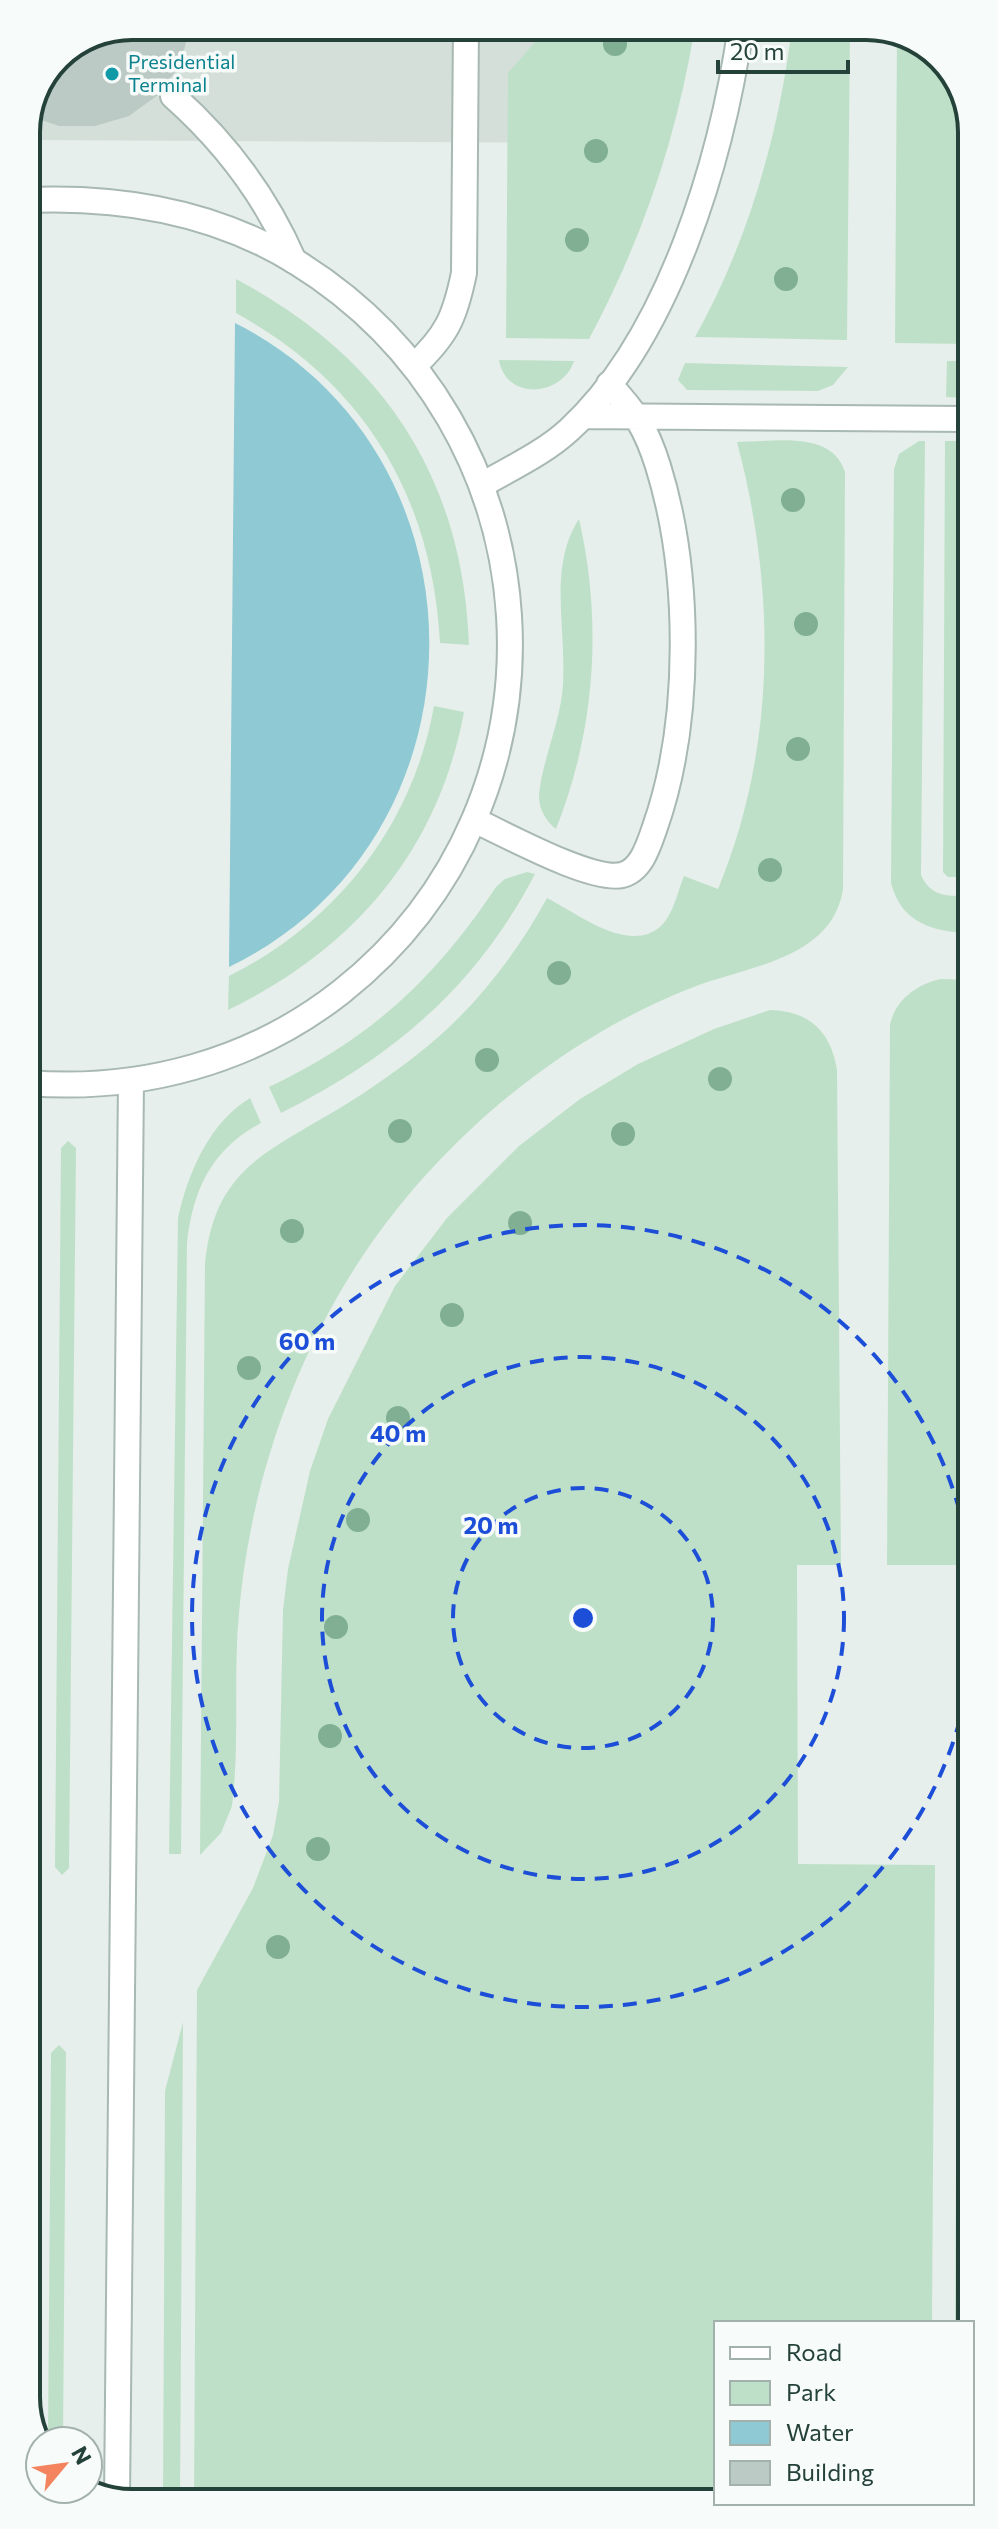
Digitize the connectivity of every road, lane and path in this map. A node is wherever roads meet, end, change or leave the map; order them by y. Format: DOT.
graph roads {
  1 [pos="466,40"];
  2 [pos="739,40"];
  3 [pos="173,96"];
  4 [pos="40,200"];
  5 [pos="294,261"];
  6 [pos="414,366"];
  7 [pos="609,384"];
  8 [pos="583,416"];
  9 [pos="640,416"];
  10 [pos="958,419"];
  11 [pos="482,485"];
  12 [pos="474,820"];
  13 [pos="131,1081"];
  14 [pos="40,1084"];
  15 [pos="117,2488"];
  1 -- 6 [label="street"];
  2 -- 7 [label="street"];
  3 -- 5 [label="street"];
  4 -- 5 [label="street"];
  5 -- 6 [label="street"];
  6 -- 11 [label="street"];
  7 -- 8 [label="street"];
  7 -- 9 [label="street"];
  8 -- 9 [label="street"];
  8 -- 11 [label="street"];
  9 -- 10 [label="street"];
  9 -- 12 [label="street"];
  11 -- 12 [label="street"];
  12 -- 13 [label="street"];
  13 -- 14 [label="street"];
  13 -- 15 [label="street"];
}
